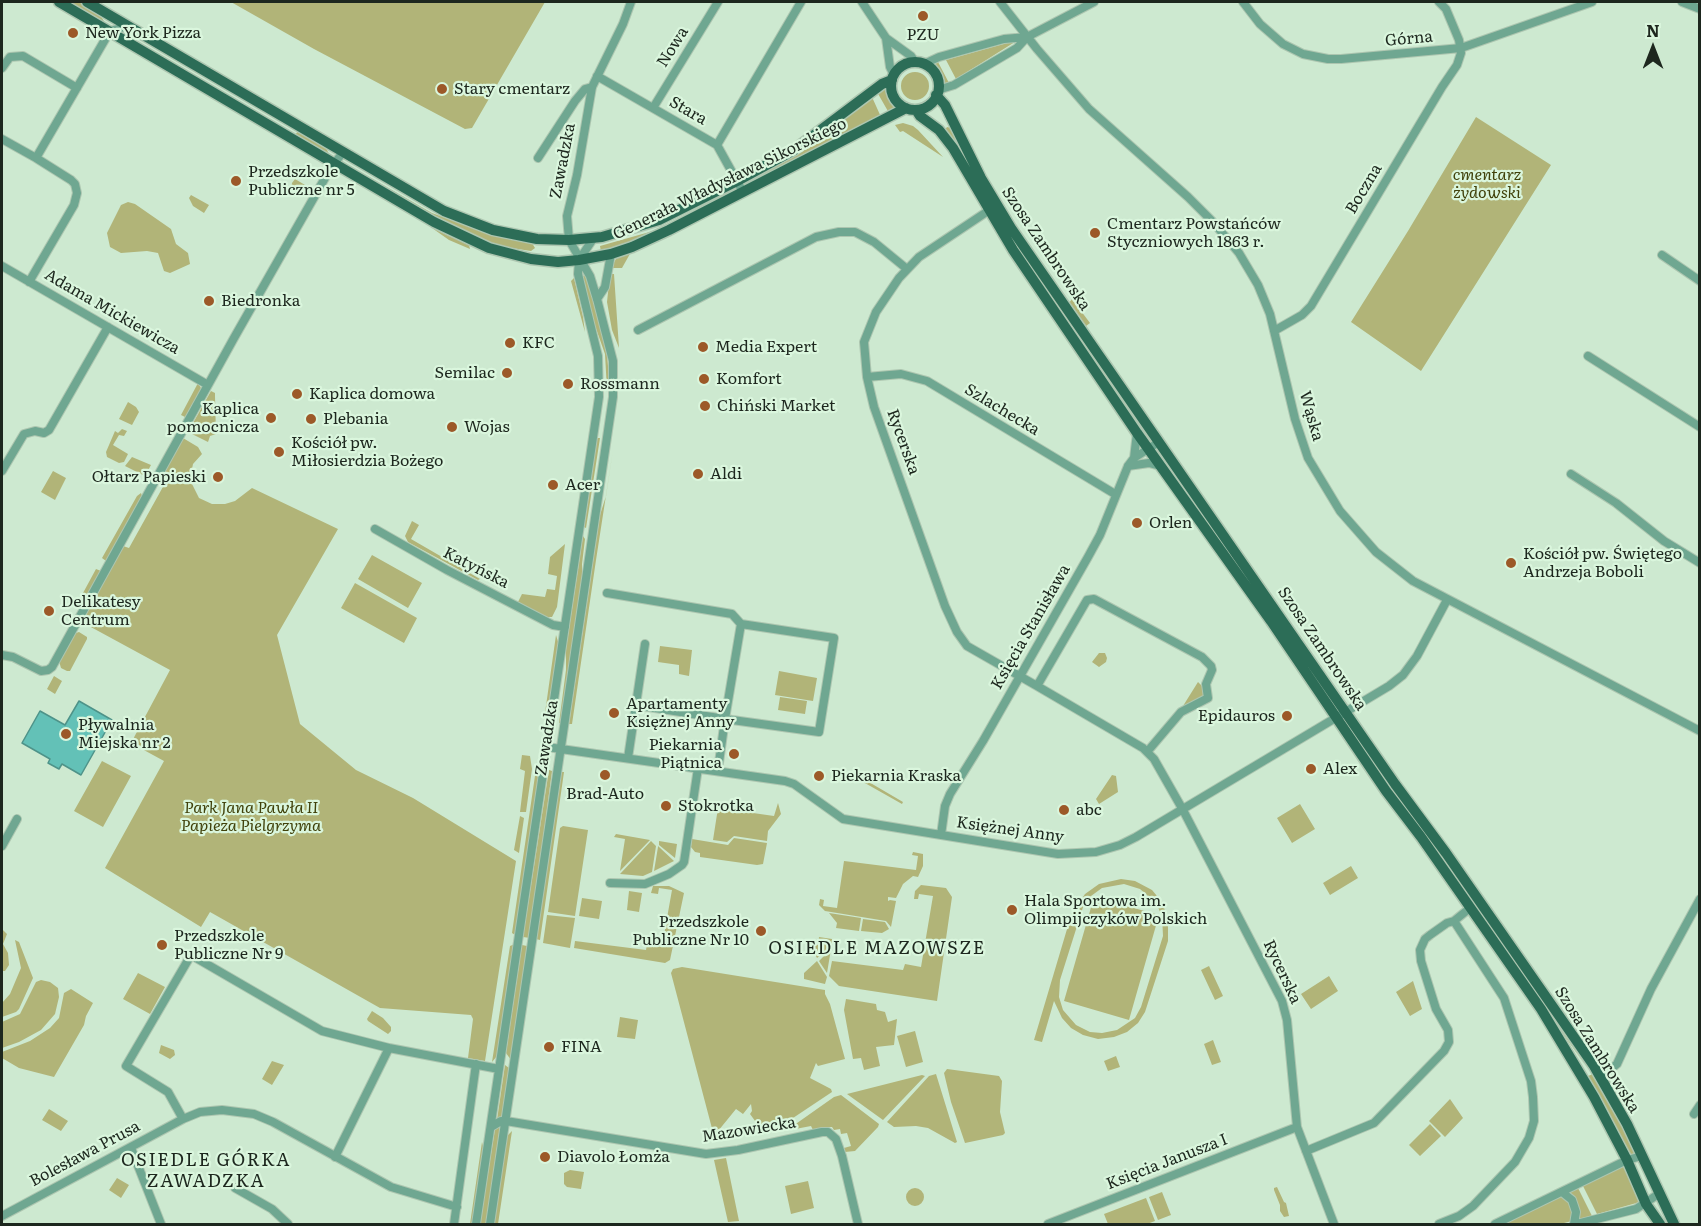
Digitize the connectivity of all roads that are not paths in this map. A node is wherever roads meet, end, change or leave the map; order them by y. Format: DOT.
graph roads {
  1 [pos="59,2"];
  2 [pos="87,2"];
  3 [pos="631,2"];
  4 [pos="718,2"];
  5 [pos="801,2"];
  6 [pos="862,2"];
  7 [pos="1000,2"];
  8 [pos="1094,2"];
  9 [pos="1243,2"];
  10 [pos="1439,2"];
  11 [pos="1592,2"];
  12 [pos="1682,2"];
  13 [pos="1700,9"];
  14 [pos="104,12"];
  15 [pos="128,26"];
  16 [pos="110,31"];
  17 [pos="1027,37"];
  18 [pos="886,38"];
  19 [pos="1461,48"];
  20 [pos="920,61"];
  21 [pos="2,68"];
  22 [pos="597,76"];
  23 [pos="889,77"];
  24 [pos="592,87"];
  25 [pos="950,87"];
  26 [pos="77,88"];
  27 [pos="937,93"];
  28 [pos="945,105"];
  29 [pos="652,108"];
  30 [pos="911,112"];
  31 [pos="952,122"];
  32 [pos="297,125"];
  33 [pos="939,130"];
  34 [pos="288,136"];
  35 [pos="2,139"];
  36 [pos="717,145"];
  37 [pos="343,152"];
  38 [pos="36,158"];
  39 [pos="538,158"];
  40 [pos="334,164"];
  41 [pos="738,181"];
  42 [pos="744,192"];
  43 [pos="988,211"];
  44 [pos="593,238"];
  45 [pos="537,239"];
  46 [pos="569,240"];
  47 [pos="611,254"];
  48 [pos="1662,255"];
  49 [pos="531,259"];
  50 [pos="579,260"];
  51 [pos="2,266"];
  52 [pos="907,269"];
  53 [pos="1700,281"];
  54 [pos="29,282"];
  55 [pos="597,299"];
  56 [pos="108,327"];
  57 [pos="638,330"];
  58 [pos="1274,331"];
  59 [pos="1588,356"];
  60 [pos="867,377"];
  61 [pos="208,385"];
  62 [pos="1700,427"];
  63 [pos="1137,433"];
  64 [pos="1159,442"];
  65 [pos="1148,448"];
  66 [pos="1134,458"];
  67 [pos="1128,466"];
  68 [pos="1160,466"];
  69 [pos="2,471"];
  70 [pos="1571,474"];
  71 [pos="1115,494"];
  72 [pos="1213,518"];
  73 [pos="1202,526"];
  74 [pos="375,530"];
  75 [pos="1700,563"];
  76 [pos="607,593"];
  77 [pos="1447,600"];
  78 [pos="741,624"];
  79 [pos="565,627"];
  80 [pos="645,644"];
  81 [pos="2,655"];
  82 [pos="1020,677"];
  83 [pos="1037,686"];
  84 [pos="636,705"];
  85 [pos="1342,716"];
  86 [pos="725,719"];
  87 [pos="1700,731"];
  88 [pos="547,747"];
  89 [pos="561,748"];
  90 [pos="1147,752"];
  91 [pos="628,758"];
  92 [pos="698,768"];
  93 [pos="718,771"];
  94 [pos="1183,810"];
  95 [pos="17,819"];
  96 [pos="941,835"];
  97 [pos="2,846"];
  98 [pos="610,882"];
  99 [pos="1700,899"];
  100 [pos="1470,908"];
  101 [pos="1454,921"];
  102 [pos="389,1048"];
  103 [pos="476,1064"];
  104 [pos="1594,1066"];
  105 [pos="499,1069"];
  106 [pos="1580,1075"];
  107 [pos="1600,1078"];
  108 [pos="1700,1105"];
  109 [pos="1694,1114"];
  110 [pos="183,1119"];
  111 [pos="506,1121"];
  112 [pos="491,1127"];
  113 [pos="1297,1127"];
  114 [pos="131,1148"];
  115 [pos="1306,1151"];
  116 [pos="1642,1156"];
  117 [pos="335,1157"];
  118 [pos="1627,1160"];
  119 [pos="235,1188"];
  120 [pos="1562,1192"];
  121 [pos="1660,1193"];
  122 [pos="1646,1204"];
  123 [pos="457,1207"];
  124 [pos="2,1216"];
  125 [pos="161,1224"];
  126 [pos="288,1224"];
  127 [pos="454,1224"];
  128 [pos="476,1224"];
  129 [pos="490,1224"];
  130 [pos="858,1224"];
  131 [pos="1048,1224"];
  132 [pos="1334,1224"];
  133 [pos="1439,1224"];
  134 [pos="1495,1224"];
  135 [pos="1575,1224"];
  136 [pos="1660,1224"];
  137 [pos="1674,1224"];
  1 -- 16 [label="main road, Generała Władysława Sikorskiego"];
  2 -- 14 [label="main road, Generała Władysława Sikorskiego"];
  3 -- 22 [label="street, Zawadzka"];
  4 -- 29 [label="street, Nowa"];
  5 -- 36 [label="street"];
  6 -- 18 [label="street"];
  7 -- 17 [label="street, Wąska"];
  8 -- 17 [label="street"];
  9 -- 19 [label="street, Górna"];
  10 -- 19 [label="street"];
  11 -- 19 [label="street, Górna"];
  12 -- 13 [label="street"];
  14 -- 15 [label="main road, Generała Władysława Sikorskiego"];
  14 -- 16 [label="street"];
  15 -- 16 [label="street"];
  15 -- 32 [label="main road, Generała Władysława Sikorskiego"];
  16 -- 26 [label="street"];
  16 -- 34 [label="main road, Generała Władysława Sikorskiego"];
  17 -- 20 [label="street"];
  17 -- 25 [label="street"];
  17 -- 58 [label="street, Wąska"];
  18 -- 20 [label="street"];
  18 -- 23 [label="street"];
  19 -- 58 [label="street, Boczna"];
  20 -- 23 [label="main road"];
  20 -- 27 [label="main road"];
  21 -- 26 [label="street"];
  22 -- 24 [label="street, Zawadzka"];
  22 -- 29 [label="street, Stara"];
  23 -- 30 [label="main road"];
  23 -- 41 [label="main road, Generała Władysława Sikorskiego"];
  24 -- 39 [label="street"];
  24 -- 46 [label="street, Zawadzka"];
  25 -- 27 [label="street"];
  25 -- 28 [label="street"];
  26 -- 38 [label="street"];
  27 -- 28 [label="main road, Szosa Zambrowska"];
  27 -- 30 [label="main road"];
  28 -- 31 [label="main road, Szosa Zambrowska"];
  29 -- 36 [label="street, Stara"];
  30 -- 33 [label="main road, Szosa Zambrowska"];
  30 -- 42 [label="main road, Generała Władysława Sikorskiego"];
  31 -- 33 [label="main road"];
  31 -- 64 [label="main road, Szosa Zambrowska"];
  32 -- 34 [label="street"];
  32 -- 37 [label="main road, Generała Władysława Sikorskiego"];
  33 -- 43 [label="main road, Szosa Zambrowska"];
  34 -- 40 [label="main road, Generała Władysława Sikorskiego"];
  35 -- 38 [label="street"];
  36 -- 41 [label="street, Stara"];
  37 -- 40 [label="street"];
  37 -- 45 [label="main road, Generała Władysława Sikorskiego"];
  38 -- 54 [label="street"];
  40 -- 49 [label="main road, Generała Władysława Sikorskiego"];
  40 -- 61 [label="street"];
  41 -- 42 [label="street, Stara"];
  41 -- 44 [label="main road, Generała Władysława Sikorskiego"];
  42 -- 47 [label="main road, Generała Władysława Sikorskiego"];
  43 -- 52 [label="street, Rycerska"];
  43 -- 63 [label="main road, Szosa Zambrowska"];
  44 -- 46 [label="main road, Generała Władysława Sikorskiego"];
  44 -- 50 [label="street"];
  45 -- 46 [label="main road, Generała Władysława Sikorskiego"];
  45 -- 49 [label="main road"];
  46 -- 50 [label="street, Zawadzka"];
  47 -- 50 [label="main road, Generała Władysława Sikorskiego"];
  47 -- 55 [label="street"];
  48 -- 53 [label="street"];
  49 -- 50 [label="main road, Generała Władysława Sikorskiego"];
  50 -- 55 [label="street, Zawadzka"];
  50 -- 79 [label="street, Zawadzka"];
  51 -- 54 [label="street, Adama Mickiewicza"];
  52 -- 57 [label="street"];
  52 -- 60 [label="street, Rycerska"];
  54 -- 56 [label="street, Adama Mickiewicza"];
  55 -- 89 [label="street, Zawadzka"];
  56 -- 61 [label="street, Adama Mickiewicza"];
  56 -- 69 [label="street"];
  58 -- 77 [label="street, Wąska"];
  59 -- 62 [label="street"];
  60 -- 71 [label="street, Szlachecka"];
  60 -- 82 [label="street, Rycerska"];
  61 -- 81 [label="street"];
  63 -- 65 [label="main road, Szosa Zambrowska"];
  63 -- 66 [label="street"];
  64 -- 65 [label="street, Księcia Stanisława"];
  64 -- 72 [label="main road, Szosa Zambrowska"];
  65 -- 66 [label="street, Księcia Stanisława"];
  65 -- 68 [label="main road, Szosa Zambrowska"];
  66 -- 67 [label="street, Księcia Stanisława"];
  67 -- 68 [label="street"];
  67 -- 71 [label="street, Księcia Stanisława"];
  68 -- 73 [label="main road, Szosa Zambrowska"];
  70 -- 75 [label="street"];
  71 -- 82 [label="street, Księcia Stanisława"];
  72 -- 73 [label="main road"];
  72 -- 85 [label="main road, Szosa Zambrowska"];
  73 -- 85 [label="main road, Szosa Zambrowska"];
  74 -- 79 [label="street, Katyńska"];
  76 -- 78 [label="street"];
  77 -- 85 [label="street, Księżnej Anny"];
  77 -- 87 [label="street, Wąska"];
  78 -- 86 [label="street"];
  78 -- 86 [label="street"];
  79 -- 88 [label="street, Zawadzka"];
  80 -- 84 [label="street"];
  82 -- 83 [label="street, Rycerska"];
  82 -- 96 [label="street, Księcia Stanisława"];
  83 -- 90 [label="street, Rycerska"];
  83 -- 90 [label="street"];
  84 -- 86 [label="street"];
  84 -- 91 [label="street"];
  85 -- 94 [label="street, Księżnej Anny"];
  85 -- 100 [label="main road, Szosa Zambrowska"];
  85 -- 104 [label="main road, Szosa Zambrowska"];
  86 -- 93 [label="street"];
  88 -- 89 [label="street, Księżnej Anny"];
  88 -- 105 [label="street, Zawadzka"];
  89 -- 91 [label="street, Księżnej Anny"];
  89 -- 111 [label="street, Zawadzka"];
  90 -- 94 [label="street, Rycerska"];
  91 -- 92 [label="street, Księżnej Anny"];
  92 -- 93 [label="street, Księżnej Anny"];
  92 -- 98 [label="street"];
  93 -- 96 [label="street, Księżnej Anny"];
  94 -- 96 [label="street, Księżnej Anny"];
  94 -- 113 [label="street, Rycerska"];
  95 -- 97 [label="street"];
  99 -- 107 [label="street"];
  100 -- 101 [label="street"];
  100 -- 106 [label="main road, Szosa Zambrowska"];
  101 -- 115 [label="street"];
  101 -- 133 [label="street"];
  102 -- 103 [label="street"];
  102 -- 110 [label="street"];
  102 -- 117 [label="street"];
  103 -- 105 [label="street"];
  103 -- 123 [label="street"];
  104 -- 106 [label="main road"];
  104 -- 107 [label="main road, Szosa Zambrowska"];
  105 -- 112 [label="street, Zawadzka"];
  106 -- 118 [label="main road, Szosa Zambrowska"];
  107 -- 116 [label="main road, Szosa Zambrowska"];
  108 -- 109 [label="street"];
  110 -- 114 [label="street, Bolesława Prusa"];
  110 -- 117 [label="street, Bolesława Prusa"];
  111 -- 112 [label="street"];
  111 -- 129 [label="street, Zawadzka"];
  111 -- 130 [label="street, Mazowiecka"];
  112 -- 128 [label="street, Zawadzka"];
  113 -- 115 [label="street, Rycerska"];
  113 -- 131 [label="street, Księcia Janusza I"];
  114 -- 124 [label="street, Bolesława Prusa"];
  114 -- 125 [label="street"];
  115 -- 132 [label="street, Rycerska"];
  116 -- 118 [label="street"];
  116 -- 121 [label="main road, Szosa Zambrowska"];
  117 -- 123 [label="street, Bolesława Prusa"];
  118 -- 120 [label="street"];
  118 -- 122 [label="main road, Szosa Zambrowska"];
  119 -- 126 [label="street"];
  120 -- 134 [label="street"];
  120 -- 135 [label="street"];
  121 -- 122 [label="street"];
  121 -- 137 [label="main road, Szosa Zambrowska"];
  122 -- 135 [label="street"];
  122 -- 136 [label="main road, Szosa Zambrowska"];
  123 -- 127 [label="street"];
}
